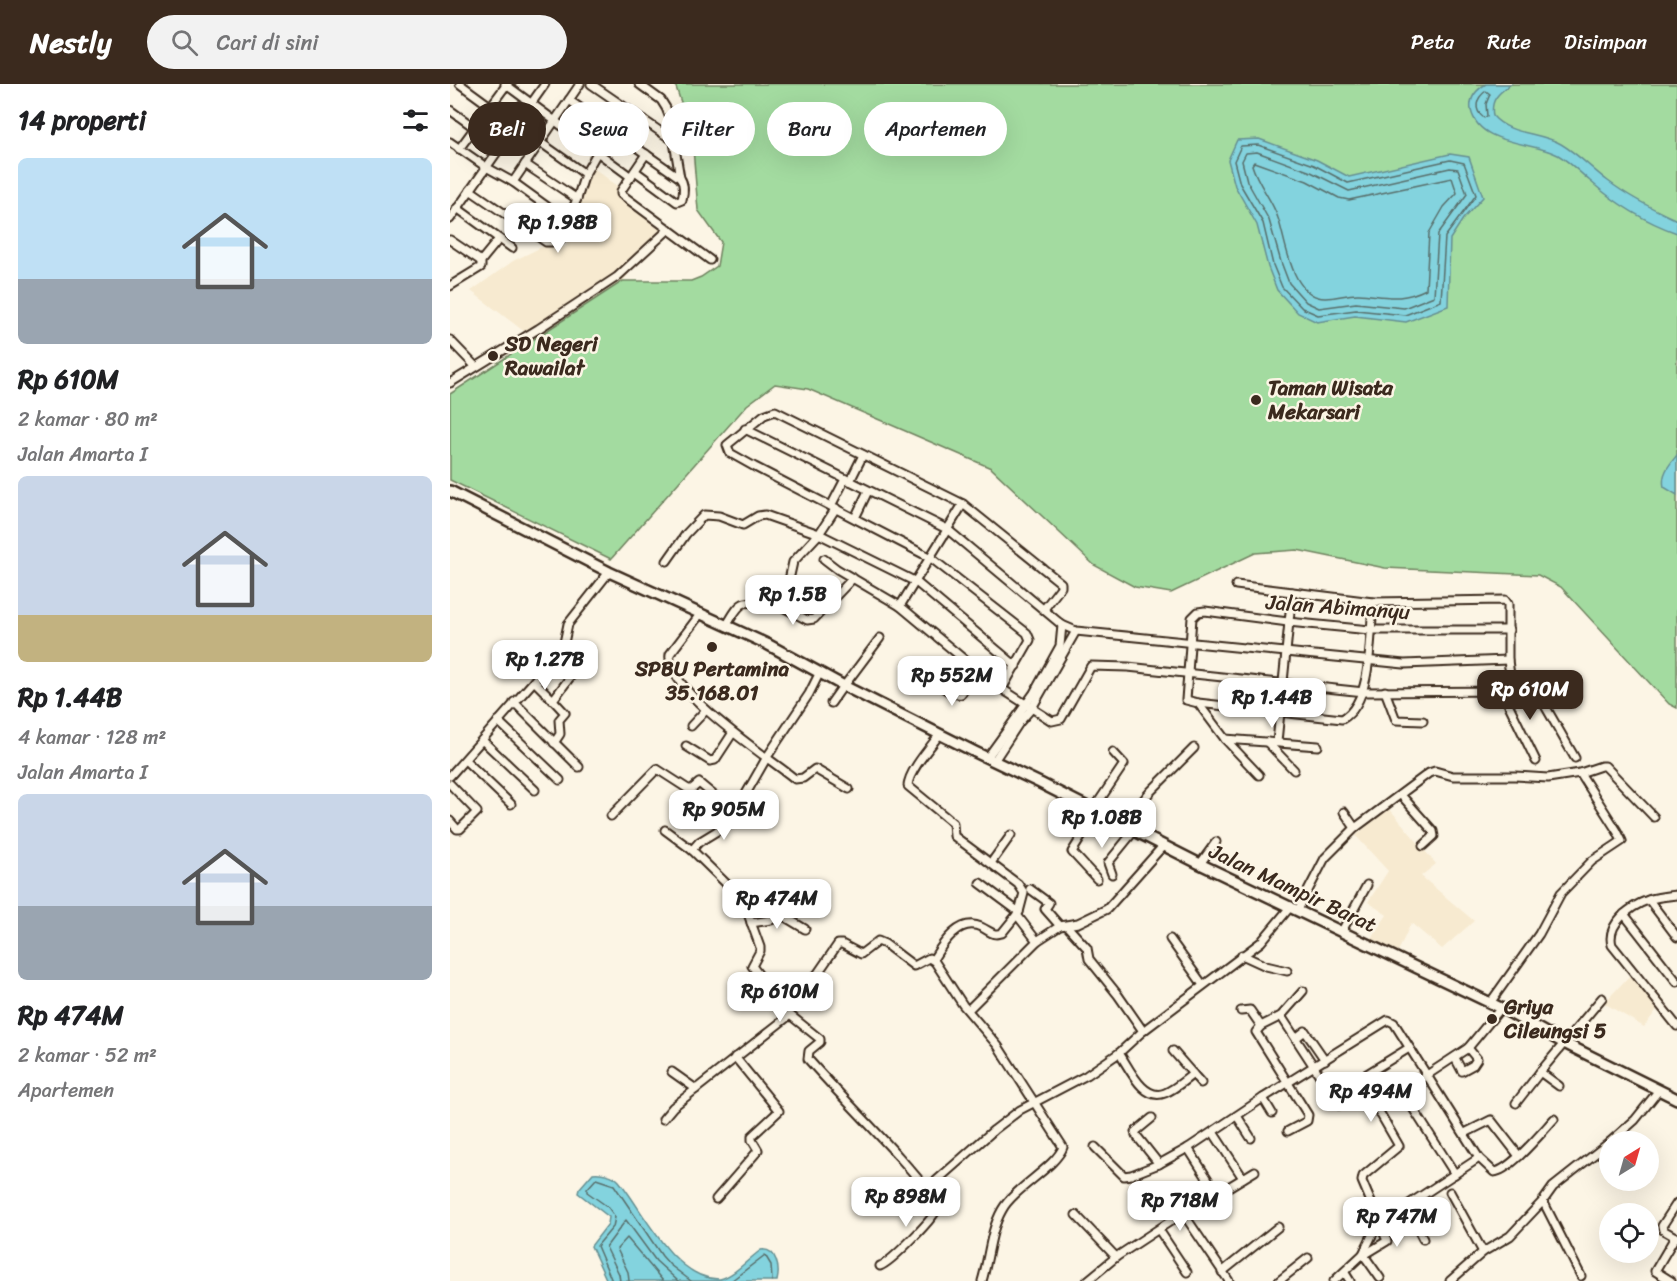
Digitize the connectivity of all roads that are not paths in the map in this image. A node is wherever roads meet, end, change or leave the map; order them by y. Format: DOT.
graph roads {
  1 [pos="460,84"];
  2 [pos="506,84"];
  3 [pos="545,84"];
  4 [pos="580,84"];
  5 [pos="591,84"];
  6 [pos="639,84"];
  7 [pos="569,100"];
  8 [pos="485,102"];
  9 [pos="493,102"];
  10 [pos="529,102"];
  11 [pos="531,102"];
  12 [pos="572,102"];
  13 [pos="662,102"];
  14 [pos="450,110"];
  15 [pos="546,114"];
  16 [pos="555,120"];
  17 [pos="558,122"];
  18 [pos="468,123"];
  19 [pos="661,132"];
  20 [pos="546,133"];
  21 [pos="468,137"];
  22 [pos="450,142"];
  23 [pos="546,146"];
  24 [pos="459,149"];
  25 [pos="494,156"];
  26 [pos="530,156"];
  27 [pos="595,156"];
  28 [pos="606,156"];
  29 [pos="645,156"];
  30 [pos="649,156"];
  31 [pos="676,156"];
  32 [pos="525,164"];
  33 [pos="486,167"];
  34 [pos="585,174"];
  35 [pos="633,174"];
  36 [pos="680,178"];
  37 [pos="513,182"];
  38 [pos="470,190"];
  39 [pos="578,199"];
  40 [pos="457,208"];
  41 [pos="450,219"];
  42 [pos="567,221"];
  43 [pos="669,229"];
  44 [pos="499,239"];
  45 [pos="450,240"];
  46 [pos="512,248"];
  47 [pos="710,260"];
  48 [pos="482,261"];
  49 [pos="450,286"];
  50 [pos="450,340"];
  51 [pos="476,366"];
  52 [pos="450,383"];
  53 [pos="745,429"];
  54 [pos="862,454"];
  55 [pos="847,480"];
  56 [pos="450,491"];
  57 [pos="868,491"];
  58 [pos="963,504"];
  59 [pos="833,507"];
  60 [pos="855,518"];
  61 [pos="947,528"];
  62 [pos="819,534"];
  63 [pos="931,558"];
  64 [pos="824,559"];
  65 [pos="667,561"];
  66 [pos="606,570"];
  67 [pos="853,578"];
  68 [pos="916,582"];
  69 [pos="1236,585"];
  70 [pos="1292,592"];
  71 [pos="1373,602"];
  72 [pos="775,603"];
  73 [pos="900,606"];
  74 [pos="1044,609"];
  75 [pos="700,613"];
  76 [pos="1288,622"];
  77 [pos="1062,625"];
  78 [pos="726,626"];
  79 [pos="1370,630"];
  80 [pos="1509,630"];
  81 [pos="1076,631"];
  82 [pos="880,639"];
  83 [pos="1189,641"];
  84 [pos="564,644"];
  85 [pos="1062,647"];
  86 [pos="1286,652"];
  87 [pos="1508,660"];
  88 [pos="1368,661"];
  89 [pos="1016,666"];
  90 [pos="922,667"];
  91 [pos="978,671"];
  92 [pos="820,672"];
  93 [pos="1187,673"];
  94 [pos="534,681"];
  95 [pos="1283,682"];
  96 [pos="843,686"];
  97 [pos="1002,689"];
  98 [pos="1385,691"];
  99 [pos="1502,691"];
  100 [pos="1512,691"];
  101 [pos="1364,692"];
  102 [pos="554,700"];
  103 [pos="514,702"];
  104 [pos="831,703"];
  105 [pos="1198,703"];
  106 [pos="1030,706"];
  107 [pos="706,710"];
  108 [pos="1280,712"];
  109 [pos="498,721"];
  110 [pos="1423,721"];
  111 [pos="691,726"];
  112 [pos="732,734"];
  113 [pos="940,734"];
  114 [pos="1225,739"];
  115 [pos="482,740"];
  116 [pos="1267,742"];
  117 [pos="1277,742"];
  118 [pos="554,743"];
  119 [pos="686,746"];
  120 [pos="1318,746"];
  121 [pos="1194,748"];
  122 [pos="1113,752"];
  123 [pos="767,757"];
  124 [pos="1575,758"];
  125 [pos="465,760"];
  126 [pos="991,760"];
  127 [pos="1536,761"];
  128 [pos="579,767"];
  129 [pos="1294,770"];
  130 [pos="1580,773"];
  131 [pos="1259,775"];
  132 [pos="450,776"];
  133 [pos="560,780"];
  134 [pos="450,784"];
  135 [pos="849,789"];
  136 [pos="535,790"];
  137 [pos="1401,795"];
  138 [pos="511,804"];
  139 [pos="1095,811"];
  140 [pos="1344,812"];
  141 [pos="735,813"];
  142 [pos="612,816"];
  143 [pos="1654,817"];
  144 [pos="450,821"];
  145 [pos="1122,825"];
  146 [pos="1355,828"];
  147 [pos="665,830"];
  148 [pos="1134,831"];
  149 [pos="1011,835"];
  150 [pos="1216,842"];
  151 [pos="1163,846"];
  152 [pos="1424,846"];
  153 [pos="692,850"];
  154 [pos="990,863"];
  155 [pos="1200,864"];
  156 [pos="1112,874"];
  157 [pos="1097,879"];
  158 [pos="980,883"];
  159 [pos="1367,885"];
  160 [pos="1030,889"];
  161 [pos="1677,895"];
  162 [pos="1649,900"];
  163 [pos="1295,908"];
  164 [pos="1018,914"];
  165 [pos="1624,914"];
  166 [pos="751,923"];
  167 [pos="1064,926"];
  168 [pos="805,929"];
  169 [pos="1342,931"];
  170 [pos="1677,937"];
  171 [pos="1170,939"];
  172 [pos="1037,941"];
  173 [pos="1242,955"];
  174 [pos="934,961"];
  175 [pos="1287,971"];
  176 [pos="1677,982"];
  177 [pos="1203,985"];
  178 [pos="1303,991"];
  179 [pos="1602,998"];
  180 [pos="1490,1003"];
  181 [pos="1500,1008"];
  182 [pos="968,1010"];
  183 [pos="1241,1011"];
  184 [pos="788,1012"];
  185 [pos="1281,1016"];
  186 [pos="1261,1026"];
  187 [pos="1677,1026"];
  188 [pos="1143,1031"];
  189 [pos="1296,1038"];
  190 [pos="1564,1043"];
  191 [pos="1409,1048"];
  192 [pos="1468,1048"];
  193 [pos="1173,1052"];
  194 [pos="1119,1053"];
  195 [pos="735,1057"];
  196 [pos="1455,1058"];
  197 [pos="1325,1060"];
  198 [pos="1314,1067"];
  199 [pos="672,1072"];
  200 [pos="1540,1072"];
  201 [pos="1193,1074"];
  202 [pos="1427,1076"];
  203 [pos="1360,1080"];
  204 [pos="1201,1083"];
  205 [pos="1288,1083"];
  206 [pos="1559,1086"];
  207 [pos="696,1089"];
  208 [pos="1659,1090"];
  209 [pos="1402,1091"];
  210 [pos="1333,1095"];
  211 [pos="1263,1098"];
  212 [pos="1677,1099"];
  213 [pos="1034,1102"];
  214 [pos="1516,1103"];
  215 [pos="1339,1105"];
  216 [pos="1377,1108"];
  217 [pos="1272,1113"];
  218 [pos="1237,1116"];
  219 [pos="1152,1118"];
  220 [pos="663,1119"];
  221 [pos="1554,1119"];
  222 [pos="1288,1131"];
  223 [pos="1622,1131"];
  224 [pos="1213,1132"];
  225 [pos="1465,1133"];
  226 [pos="1251,1138"];
  227 [pos="1095,1147"];
  228 [pos="1188,1148"];
  229 [pos="1599,1151"];
  230 [pos="1519,1156"];
  231 [pos="1479,1158"];
  232 [pos="1158,1164"];
  233 [pos="1256,1171"];
  234 [pos="1455,1174"];
  235 [pos="1243,1178"];
  236 [pos="927,1190"];
  237 [pos="1222,1191"];
  238 [pos="1450,1192"];
  239 [pos="716,1198"];
  240 [pos="1543,1201"];
  241 [pos="1677,1204"];
  242 [pos="1406,1206"];
  243 [pos="1183,1213"];
  244 [pos="1076,1215"];
  245 [pos="1379,1221"];
  246 [pos="1278,1227"];
  247 [pos="1159,1230"];
  248 [pos="1676,1238"];
  249 [pos="1424,1239"];
  250 [pos="1483,1252"];
  251 [pos="1363,1255"];
  252 [pos="1116,1257"];
  253 [pos="1308,1258"];
  254 [pos="880,1266"];
  255 [pos="1187,1272"];
  256 [pos="1222,1272"];
  257 [pos="1345,1273"];
  258 [pos="1581,1276"];
  259 [pos="1380,1278"];
  260 [pos="982,1281"];
  261 [pos="1087,1281"];
  262 [pos="1229,1281"];
  263 [pos="1279,1281"];
  264 [pos="1334,1281"];
  265 [pos="1350,1281"];
  266 [pos="1450,1281"];
  267 [pos="1671,1281"];
  1 -- 8 [label="street"];
  2 -- 9 [label="street"];
  2 -- 10 [label="street"];
  3 -- 11 [label="street"];
  4 -- 7 [label="street"];
  5 -- 19 [label="street"];
  6 -- 13 [label="street"];
  7 -- 12 [label="street"];
  7 -- 16 [label="street"];
  14 -- 18 [label="street"];
  15 -- 16 [label="street"];
  16 -- 17 [label="street"];
  16 -- 20 [label="street"];
  21 -- 24 [label="street"];
  22 -- 24 [label="street"];
  23 -- 34 [label="street"];
  24 -- 33 [label="street"];
  25 -- 33 [label="street"];
  26 -- 32 [label="street"];
  27 -- 34 [label="street"];
  28 -- 35 [label="street"];
  29 -- 35 [label="street"];
  30 -- 36 [label="street"];
  31 -- 36 [label="street"];
  32 -- 37 [label="street"];
  32 -- 39 [label="street"];
  33 -- 37 [label="street"];
  33 -- 38 [label="street"];
  34 -- 39 [label="street"];
  35 -- 36 [label="street"];
  35 -- 43 [label="street"];
  37 -- 42 [label="street"];
  38 -- 40 [label="street"];
  38 -- 42 [label="street"];
  39 -- 42 [label="street"];
  40 -- 41 [label="street"];
  40 -- 44 [label="street"];
  43 -- 47 [label="street"];
  43 -- 51 [label="street"];
  44 -- 46 [label="street"];
  44 -- 48 [label="street"];
  45 -- 48 [label="street"];
  48 -- 49 [label="street"];
  50 -- 51 [label="street"];
  51 -- 52 [label="street"];
  53 -- 54 [label="street"];
  53 -- 55 [label="street"];
  53 -- 59 [label="street"];
  54 -- 55 [label="street"];
  54 -- 58 [label="street"];
  55 -- 57 [label="street"];
  55 -- 59 [label="street"];
  56 -- 66 [label="street, Jalan Mampir Barat"];
  57 -- 60 [label="street"];
  57 -- 61 [label="street"];
  58 -- 61 [label="street"];
  58 -- 74 [label="street"];
  59 -- 60 [label="street"];
  59 -- 62 [label="street"];
  60 -- 63 [label="street"];
  61 -- 63 [label="street"];
  61 -- 74 [label="street"];
  62 -- 65 [label="street"];
  62 -- 68 [label="street"];
  62 -- 72 [label="street"];
  63 -- 68 [label="street"];
  63 -- 89 [label="street"];
  64 -- 67 [label="street"];
  66 -- 75 [label="street, Jalan Mampir Barat"];
  66 -- 84 [label="street"];
  67 -- 72 [label="street"];
  67 -- 73 [label="street"];
  68 -- 73 [label="street"];
  68 -- 89 [label="street"];
  69 -- 70 [label="street"];
  70 -- 71 [label="street"];
  70 -- 76 [label="street"];
  71 -- 79 [label="street"];
  71 -- 80 [label="street"];
  72 -- 78 [label="street"];
  73 -- 91 [label="street"];
  74 -- 77 [label="street"];
  75 -- 78 [label="street, Jalan Mampir Barat"];
  75 -- 107 [label="street"];
  76 -- 79 [label="street, Jalan Abimanyu"];
  76 -- 83 [label="street, Jalan Abimanyu"];
  76 -- 86 [label="street"];
  77 -- 81 [label="street"];
  77 -- 85 [label="street"];
  78 -- 92 [label="street, Jalan Mampir Barat"];
  79 -- 80 [label="street, Jalan Abimanyu"];
  79 -- 88 [label="street"];
  80 -- 87 [label="street"];
  81 -- 83 [label="street"];
  81 -- 85 [label="street"];
  82 -- 96 [label="street"];
  83 -- 86 [label="street"];
  83 -- 93 [label="street"];
  84 -- 94 [label="street"];
  84 -- 102 [label="street"];
  85 -- 106 [label="street"];
  86 -- 88 [label="street"];
  86 -- 95 [label="street"];
  87 -- 88 [label="street"];
  87 -- 100 [label="street"];
  88 -- 101 [label="street"];
  89 -- 97 [label="street"];
  90 -- 91 [label="street"];
  91 -- 97 [label="street"];
  92 -- 96 [label="street, Jalan Mampir Barat"];
  92 -- 123 [label="street"];
  93 -- 95 [label="street"];
  93 -- 105 [label="street"];
  93 -- 106 [label="street"];
  94 -- 102 [label="street"];
  94 -- 103 [label="street"];
  95 -- 101 [label="street"];
  95 -- 108 [label="street"];
  96 -- 104 [label="street"];
  96 -- 113 [label="street, Jalan Mampir Barat"];
  97 -- 106 [label="street"];
  98 -- 99 [label="street"];
  98 -- 101 [label="street"];
  98 -- 110 [label="street"];
  99 -- 100 [label="street"];
  99 -- 127 [label="street"];
  100 -- 124 [label="street"];
  101 -- 108 [label="street"];
  102 -- 118 [label="street"];
  103 -- 109 [label="street"];
  103 -- 118 [label="street"];
  105 -- 108 [label="street"];
  105 -- 114 [label="street"];
  106 -- 126 [label="street"];
  107 -- 111 [label="street"];
  107 -- 112 [label="street"];
  108 -- 117 [label="street"];
  109 -- 115 [label="street"];
  109 -- 133 [label="street"];
  112 -- 119 [label="street"];
  112 -- 123 [label="street"];
  113 -- 126 [label="street, Jalan Mampir Barat"];
  113 -- 154 [label="street"];
  114 -- 116 [label="street"];
  114 -- 131 [label="street"];
  115 -- 125 [label="street"];
  115 -- 136 [label="street"];
  116 -- 117 [label="street"];
  116 -- 129 [label="street"];
  117 -- 120 [label="street"];
  118 -- 128 [label="street"];
  121 -- 145 [label="street"];
  122 -- 139 [label="street"];
  123 -- 135 [label="street"];
  123 -- 141 [label="street"];
  125 -- 132 [label="street"];
  125 -- 138 [label="street"];
  126 -- 139 [label="street, Jalan Mampir Barat"];
  130 -- 137 [label="street"];
  130 -- 143 [label="street"];
  130 -- 180 [label="street"];
  134 -- 144 [label="street"];
  137 -- 146 [label="street"];
  137 -- 152 [label="street"];
  139 -- 145 [label="street, Jalan Mampir Barat"];
  139 -- 157 [label="street"];
  140 -- 146 [label="street"];
  141 -- 142 [label="street"];
  141 -- 153 [label="street"];
  145 -- 148 [label="street, Jalan Mampir Barat"];
  146 -- 163 [label="street"];
  147 -- 153 [label="street"];
  148 -- 151 [label="street, Jalan Mampir Barat"];
  148 -- 156 [label="street"];
  149 -- 154 [label="street"];
  150 -- 155 [label="street"];
  151 -- 155 [label="street, Jalan Mampir Barat"];
  151 -- 167 [label="street"];
  153 -- 166 [label="street"];
  154 -- 164 [label="street"];
  155 -- 163 [label="street, Jalan Mampir Barat"];
  158 -- 164 [label="street"];
  159 -- 169 [label="street"];
  160 -- 167 [label="street"];
  161 -- 162 [label="street"];
  162 -- 165 [label="street"];
  162 -- 170 [label="street"];
  163 -- 169 [label="street, Jalan Mampir Barat"];
  163 -- 173 [label="street"];
  164 -- 172 [label="street"];
  164 -- 174 [label="street"];
  165 -- 176 [label="street"];
  165 -- 187 [label="street"];
  166 -- 168 [label="street"];
  166 -- 184 [label="street"];
  167 -- 172 [label="street"];
  167 -- 188 [label="street"];
  169 -- 180 [label="street, Jalan Mampir Barat"];
  171 -- 177 [label="street"];
  172 -- 182 [label="street"];
  173 -- 175 [label="street"];
  173 -- 177 [label="street"];
  174 -- 182 [label="street"];
  174 -- 184 [label="street"];
  177 -- 188 [label="street"];
  178 -- 185 [label="street"];
  179 -- 190 [label="street"];
  180 -- 181 [label="street, Jalan Mampir Barat"];
  181 -- 190 [label="street, Jalan Mampir Barat"];
  181 -- 192 [label="street"];
  182 -- 213 [label="street"];
  183 -- 186 [label="street"];
  184 -- 195 [label="street"];
  184 -- 236 [label="street"];
  185 -- 186 [label="street"];
  185 -- 189 [label="street"];
  186 -- 205 [label="street"];
  188 -- 194 [label="street"];
  189 -- 197 [label="street"];
  189 -- 198 [label="street"];
  190 -- 200 [label="street"];
  190 -- 208 [label="street, Jalan Mampir Barat"];
  191 -- 197 [label="street"];
  191 -- 202 [label="street"];
  191 -- 203 [label="street"];
  192 -- 196 [label="street"];
  192 -- 196 [label="street"];
  193 -- 201 [label="street"];
  194 -- 201 [label="street"];
  194 -- 213 [label="street"];
  195 -- 207 [label="street"];
  195 -- 239 [label="street"];
  196 -- 202 [label="street"];
  197 -- 198 [label="street"];
  198 -- 205 [label="street"];
  198 -- 210 [label="street"];
  199 -- 207 [label="street"];
  200 -- 206 [label="street"];
  200 -- 214 [label="street"];
  201 -- 204 [label="street"];
  202 -- 209 [label="street"];
  202 -- 225 [label="street"];
  203 -- 210 [label="street"];
  203 -- 216 [label="street"];
  205 -- 211 [label="street"];
  205 -- 222 [label="street"];
  207 -- 220 [label="street"];
  208 -- 212 [label="street, Jalan Mampir Barat"];
  208 -- 223 [label="street"];
  209 -- 216 [label="street"];
  209 -- 234 [label="street"];
  210 -- 215 [label="street"];
  211 -- 217 [label="street"];
  211 -- 218 [label="street"];
  213 -- 236 [label="street"];
  213 -- 260 [label="street"];
  216 -- 245 [label="street"];
  218 -- 224 [label="street"];
  218 -- 226 [label="street"];
  219 -- 232 [label="street"];
  221 -- 230 [label="street"];
  224 -- 228 [label="street"];
  224 -- 235 [label="street"];
  225 -- 230 [label="street"];
  225 -- 231 [label="street"];
  227 -- 232 [label="street"];
  228 -- 232 [label="street"];
  228 -- 243 [label="street"];
  229 -- 240 [label="street"];
  230 -- 231 [label="street"];
  231 -- 234 [label="street"];
  233 -- 235 [label="street"];
  234 -- 242 [label="street"];
  235 -- 237 [label="street"];
  236 -- 254 [label="street"];
  238 -- 250 [label="street"];
  240 -- 250 [label="street"];
  240 -- 258 [label="street"];
  241 -- 248 [label="street"];
  242 -- 245 [label="street"];
  242 -- 249 [label="street"];
  243 -- 247 [label="street"];
  243 -- 256 [label="street"];
  244 -- 252 [label="street"];
  245 -- 251 [label="street"];
  245 -- 251 [label="street"];
  246 -- 256 [label="street"];
  247 -- 252 [label="street"];
  247 -- 255 [label="street"];
  248 -- 267 [label="street"];
  250 -- 266 [label="street"];
  251 -- 257 [label="street"];
  251 -- 259 [label="street"];
  252 -- 261 [label="street"];
  253 -- 263 [label="street"];
  256 -- 262 [label="street"];
  257 -- 264 [label="street"];
  257 -- 265 [label="street"];
}
